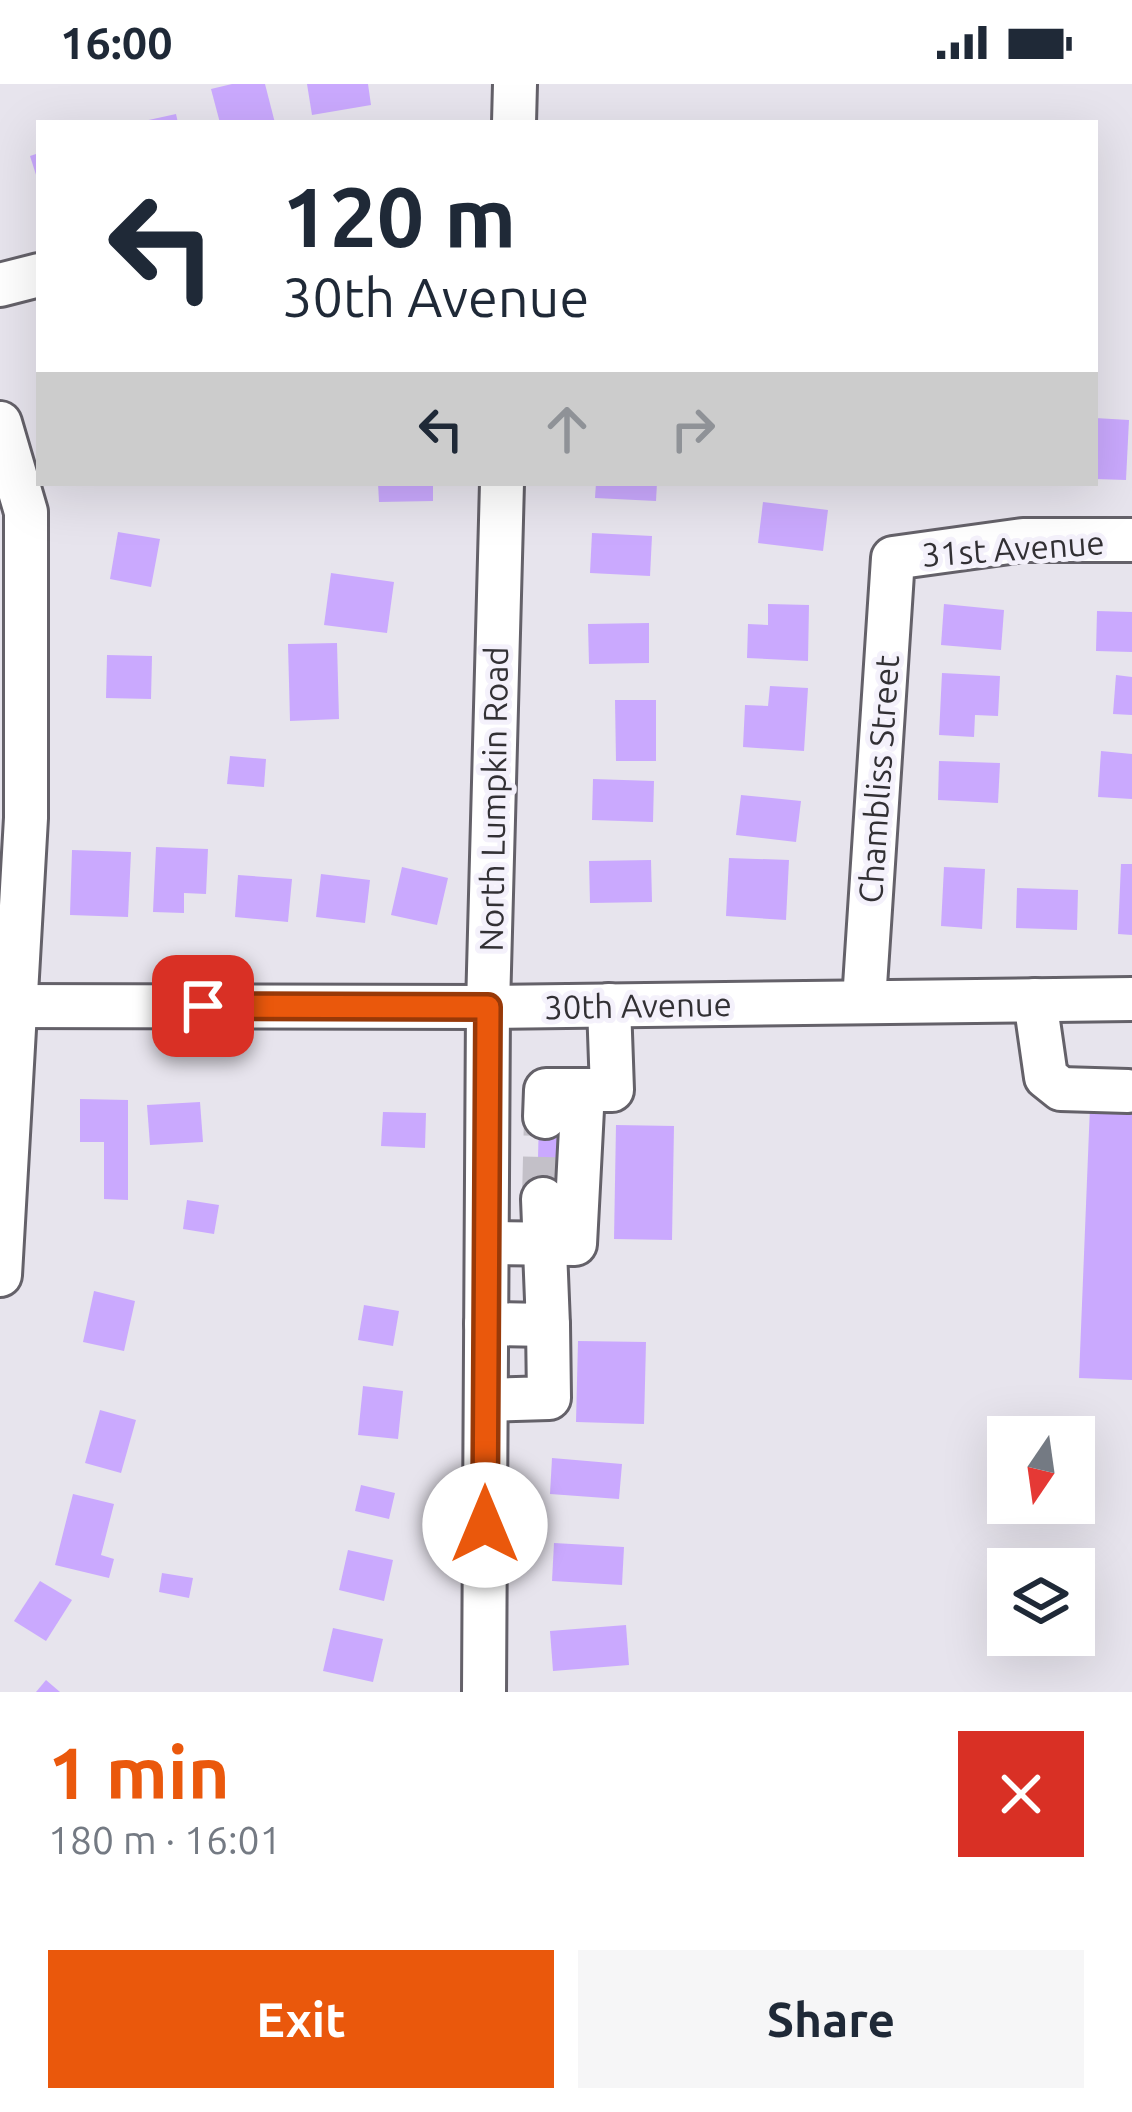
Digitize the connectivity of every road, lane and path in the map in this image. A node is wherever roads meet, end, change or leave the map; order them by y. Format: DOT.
graph roads {
  1 [pos="515,84"];
  2 [pos="514,120"];
  3 [pos="36,276"];
  4 [pos="0,285"];
  5 [pos="0,423"];
  6 [pos="502,486"];
  7 [pos="1132,541"];
  8 [pos="893,558"];
  9 [pos="1132,999"];
  10 [pos="1035,1000"];
  11 [pos="864,1001"];
  12 [pos="609,1005"];
  13 [pos="7,1006"];
  14 [pos="488,1007"];
  15 [pos="488,1089"];
  16 [pos="1128,1091"];
  17 [pos="558,1099"];
  18 [pos="543,1199"];
  19 [pos="487,1243"];
  20 [pos="544,1244"];
  21 [pos="0,1275"];
  22 [pos="486,1324"];
  23 [pos="548,1325"];
  24 [pos="486,1400"];
  25 [pos="484,1692"];
  1 -- 2 [label="street"];
  3 -- 4 [label="street"];
  5 -- 13 [label="street"];
  6 -- 14 [label="street, North Lumpkin Road"];
  7 -- 8 [label="street, 31st Avenue"];
  8 -- 11 [label="street, Chambliss Street"];
  9 -- 10 [label="street, 30th Avenue"];
  10 -- 11 [label="street, 30th Avenue"];
  10 -- 16 [label="street"];
  11 -- 12 [label="street, 30th Avenue"];
  12 -- 14 [label="street, 30th Avenue"];
  12 -- 17 [label="street"];
  13 -- 14 [label="street, 30th Avenue"];
  13 -- 21 [label="street"];
  14 -- 15 [label="street, North Lumpkin Road"];
  15 -- 17 [label="street"];
  15 -- 19 [label="street, North Lumpkin Road"];
  17 -- 20 [label="street"];
  18 -- 20 [label="street"];
  19 -- 20 [label="street"];
  19 -- 22 [label="street, North Lumpkin Road"];
  20 -- 23 [label="street"];
  22 -- 23 [label="street"];
  22 -- 24 [label="street, North Lumpkin Road"];
  23 -- 24 [label="street"];
  24 -- 25 [label="street, North Lumpkin Road"];
}
